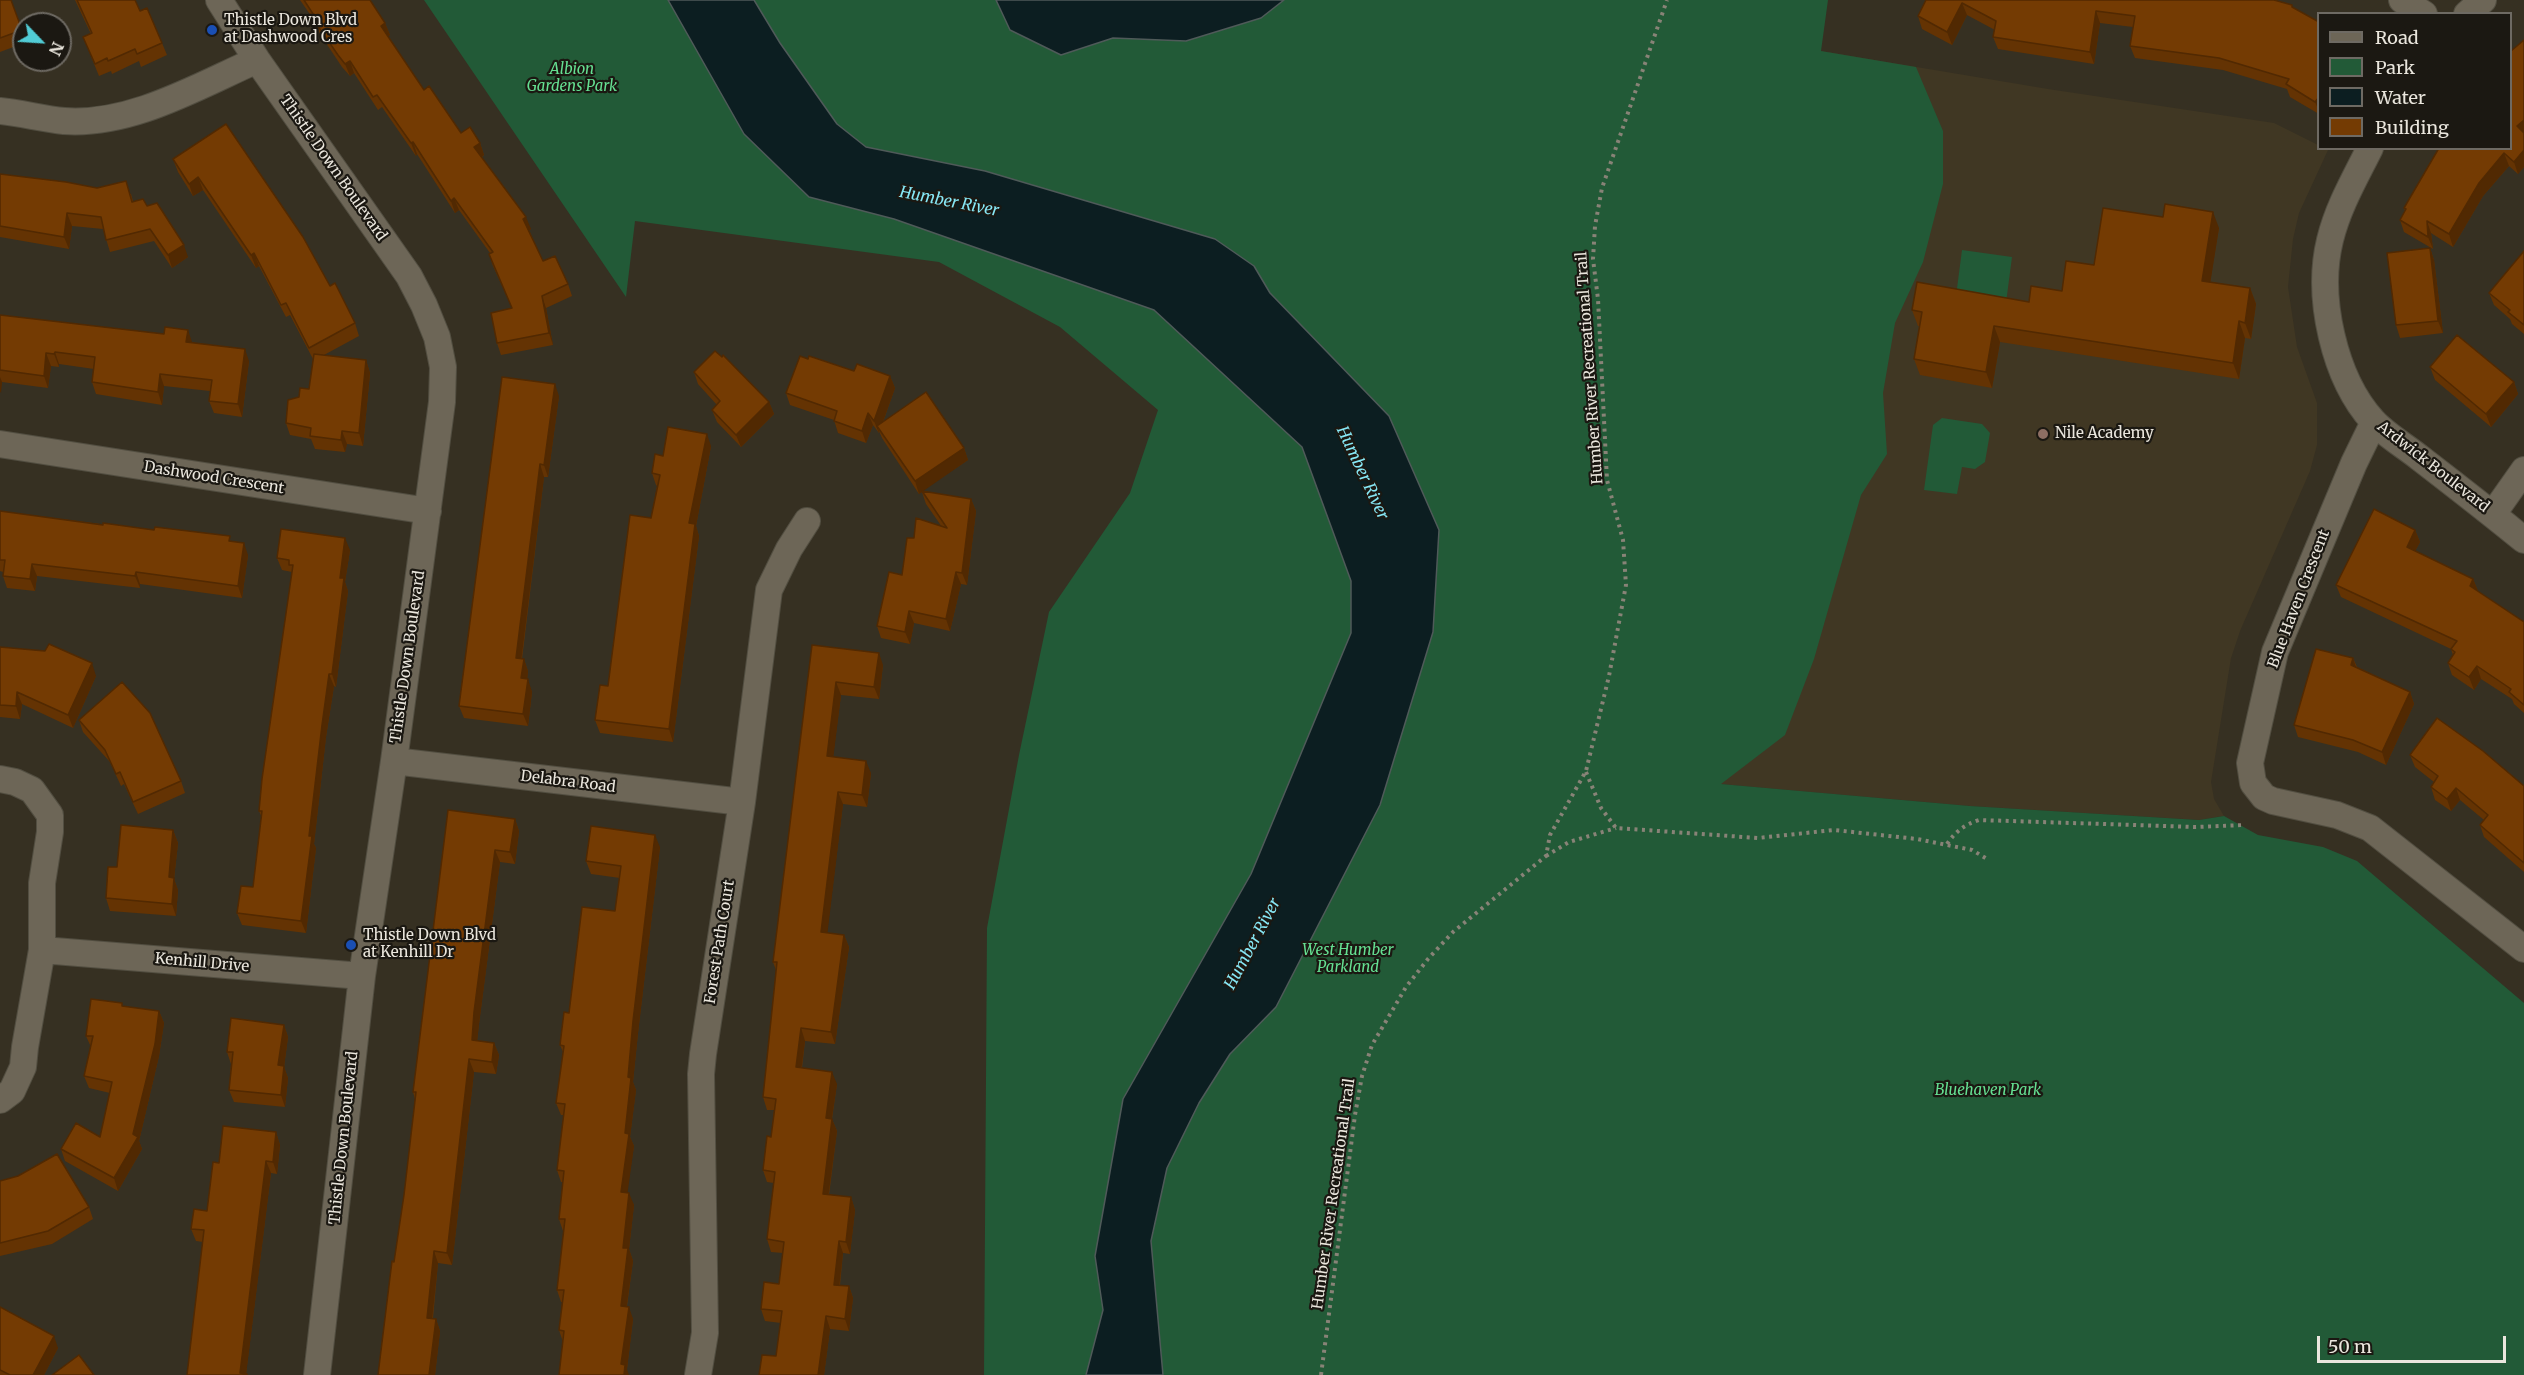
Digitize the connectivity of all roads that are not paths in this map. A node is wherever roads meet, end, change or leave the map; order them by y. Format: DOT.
graph roads {
  1 [pos="219,0"];
  2 [pos="2402,0"];
  3 [pos="2483,0"];
  4 [pos="2421,12"];
  5 [pos="2469,12"];
  6 [pos="257,60"];
  7 [pos="0,111"];
  8 [pos="2369,150"];
  9 [pos="2374,422"];
  10 [pos="0,444"];
  11 [pos="2524,470"];
  12 [pos="428,512"];
  13 [pos="2493,514"];
  14 [pos="807,521"];
  15 [pos="2524,540"];
  16 [pos="394,761"];
  17 [pos="0,779"];
  18 [pos="742,802"];
  19 [pos="2524,949"];
  20 [pos="42,950"];
  21 [pos="362,976"];
  22 [pos="0,1100"];
  23 [pos="317,1375"];
  24 [pos="698,1375"];
  1 -- 6 [label="street, Thistle Down Boulevard"];
  2 -- 4 [label="street"];
  3 -- 5 [label="street"];
  6 -- 7 [label="street"];
  6 -- 12 [label="street, Thistle Down Boulevard"];
  8 -- 9 [label="street, Ardwick Boulevard"];
  9 -- 13 [label="street, Ardwick Boulevard"];
  9 -- 19 [label="street, Blue Haven Crescent"];
  10 -- 12 [label="street, Dashwood Crescent"];
  11 -- 13 [label="street"];
  12 -- 16 [label="street, Thistle Down Boulevard"];
  13 -- 15 [label="street, Ardwick Boulevard"];
  14 -- 18 [label="street, Forest Path Court"];
  16 -- 18 [label="street, Delabra Road"];
  16 -- 21 [label="street, Thistle Down Boulevard"];
  17 -- 20 [label="street"];
  18 -- 24 [label="street, Forest Path Court"];
  20 -- 21 [label="street, Kenhill Drive"];
  20 -- 22 [label="street"];
  21 -- 23 [label="street, Thistle Down Boulevard"];
}
